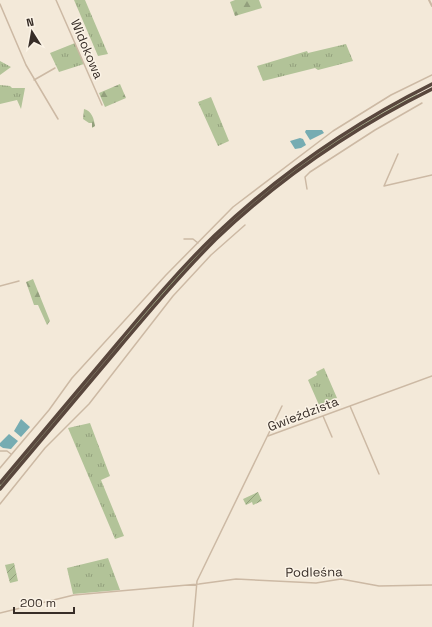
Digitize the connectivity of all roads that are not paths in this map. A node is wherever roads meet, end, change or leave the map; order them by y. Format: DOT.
graph roads {
  1 [pos="56,0"];
  2 [pos="429,0"];
  3 [pos="0,4"];
  4 [pos="432,6"];
  5 [pos="55,68"];
  6 [pos="432,74"];
  7 [pos="34,80"];
  8 [pos="432,84"];
  9 [pos="432,89"];
  10 [pos="422,103"];
  11 [pos="102,105"];
  12 [pos="58,119"];
  13 [pos="398,154"];
  14 [pos="432,175"];
  15 [pos="307,189"];
  16 [pos="245,225"];
  17 [pos="184,239"];
  18 [pos="198,243"];
  19 [pos="19,281"];
  20 [pos="0,286"];
  21 [pos="97,371"];
  22 [pos="432,376"];
  23 [pos="69,404"];
  24 [pos="282,406"];
  25 [pos="350,406"];
  26 [pos="323,416"];
  27 [pos="268,436"];
  28 [pos="332,437"];
  29 [pos="0,452"];
  30 [pos="11,454"];
  31 [pos="0,468"];
  32 [pos="379,474"];
  33 [pos="0,483"];
  34 [pos="0,489"];
  35 [pos="0,504"];
  36 [pos="196,585"];
  37 [pos="432,585"];
  38 [pos="0,613"];
  39 [pos="193,627"];
  1 -- 11 [label="street, Widokowa"];
  2 -- 4 [label="street"];
  3 -- 7 [label="street"];
  5 -- 7 [label="street"];
  6 -- 18 [label="street"];
  7 -- 12 [label="street"];
  8 -- 21 [label="highway"];
  9 -- 21 [label="highway"];
  10 -- 15 [label="street"];
  13 -- 14 [label="street"];
  16 -- 35 [label="street"];
  17 -- 18 [label="street"];
  18 -- 30 [label="street"];
  19 -- 20 [label="street"];
  21 -- 23 [label="highway"];
  22 -- 25 [label="street, Gwieździsta"];
  23 -- 33 [label="highway"];
  23 -- 34 [label="highway"];
  24 -- 27 [label="street"];
  25 -- 26 [label="street, Gwieździsta"];
  25 -- 32 [label="street"];
  26 -- 27 [label="street, Gwieździsta"];
  26 -- 28 [label="street"];
  27 -- 36 [label="street, Gwieździsta"];
  29 -- 30 [label="street"];
  30 -- 31 [label="street"];
  36 -- 37 [label="street, Podleśna"];
  36 -- 38 [label="street, Podleśna"];
  36 -- 39 [label="street"];
}
